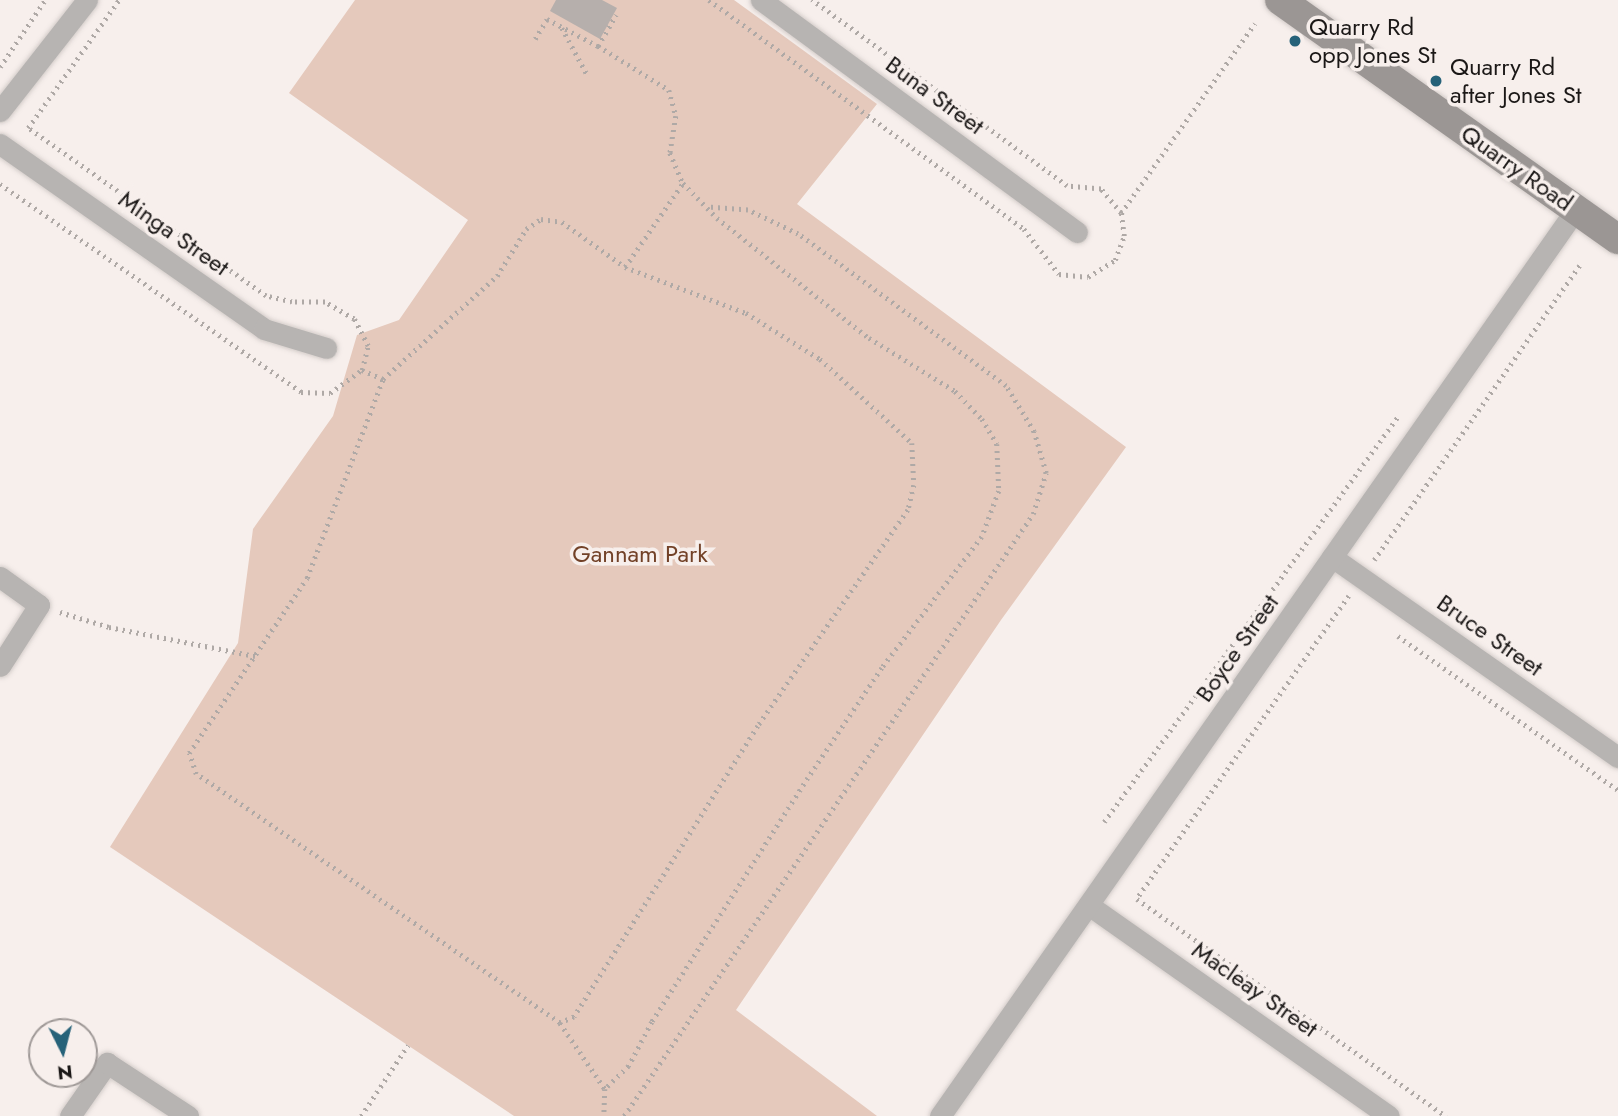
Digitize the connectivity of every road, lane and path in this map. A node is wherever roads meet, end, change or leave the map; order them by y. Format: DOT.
graph roads {
  1 [pos="45,0"];
  2 [pos="87,0"];
  3 [pos="119,0"];
  4 [pos="761,0"];
  5 [pos="1298,5"];
  6 [pos="616,15"];
  7 [pos="1255,23"];
  8 [pos="562,27"];
  9 [pos="535,39"];
  10 [pos="598,46"];
  11 [pos="0,67"];
  12 [pos="588,76"];
  13 [pos="0,111"];
  14 [pos="28,128"];
  15 [pos="0,144"];
  16 [pos="683,183"];
  17 [pos="707,207"];
  18 [pos="1576,209"];
  19 [pos="1121,213"];
  20 [pos="1077,232"];
  21 [pos="1618,239"];
  22 [pos="625,267"];
  23 [pos="326,348"];
  24 [pos="362,370"];
  25 [pos="383,379"];
  26 [pos="1404,409"];
  27 [pos="1332,557"];
  28 [pos="0,577"];
  29 [pos="1346,599"];
  30 [pos="40,606"];
  31 [pos="1358,607"];
  32 [pos="1392,631"];
  33 [pos="255,656"];
  34 [pos="0,666"];
  35 [pos="1618,757"];
  36 [pos="1618,790"];
  37 [pos="1104,822"];
  38 [pos="1137,899"];
  39 [pos="1090,906"];
  40 [pos="560,1023"];
  41 [pos="408,1045"];
  42 [pos="605,1089"];
  43 [pos="70,1116"];
  44 [pos="188,1116"];
  45 [pos="361,1116"];
  46 [pos="604,1116"];
  47 [pos="624,1116"];
  48 [pos="940,1116"];
  49 [pos="1390,1116"];
  50 [pos="1446,1116"];
  1 -- 11 [label="path"];
  2 -- 13 [label="street"];
  3 -- 14 [label="path"];
  4 -- 20 [label="street, Buna Street"];
  5 -- 18 [label="street, Quarry Road"];
  6 -- 10 [label="path"];
  7 -- 19 [label="path"];
  8 -- 9 [label="path"];
  8 -- 10 [label="path"];
  8 -- 12 [label="path"];
  10 -- 16 [label="path"];
  15 -- 23 [label="street, Minga Street"];
  16 -- 17 [label="path"];
  16 -- 22 [label="path"];
  17 -- 42 [label="path"];
  17 -- 47 [label="path"];
  18 -- 21 [label="street, Quarry Road"];
  18 -- 27 [label="street, Boyce Street"];
  22 -- 25 [label="path"];
  22 -- 40 [label="path"];
  24 -- 25 [label="path"];
  25 -- 33 [label="path"];
  26 -- 37 [label="path"];
  27 -- 35 [label="street, Bruce Street"];
  27 -- 39 [label="street, Boyce Street"];
  28 -- 30 [label="street"];
  29 -- 31 [label="path"];
  30 -- 33 [label="path"];
  30 -- 34 [label="street"];
  32 -- 36 [label="path"];
  33 -- 40 [label="path"];
  38 -- 50 [label="path"];
  39 -- 48 [label="street, Boyce Street"];
  39 -- 49 [label="street, Macleay Street"];
  40 -- 42 [label="path"];
  41 -- 45 [label="path"];
  42 -- 46 [label="path"];
  43 -- 44 [label="street"];
}
